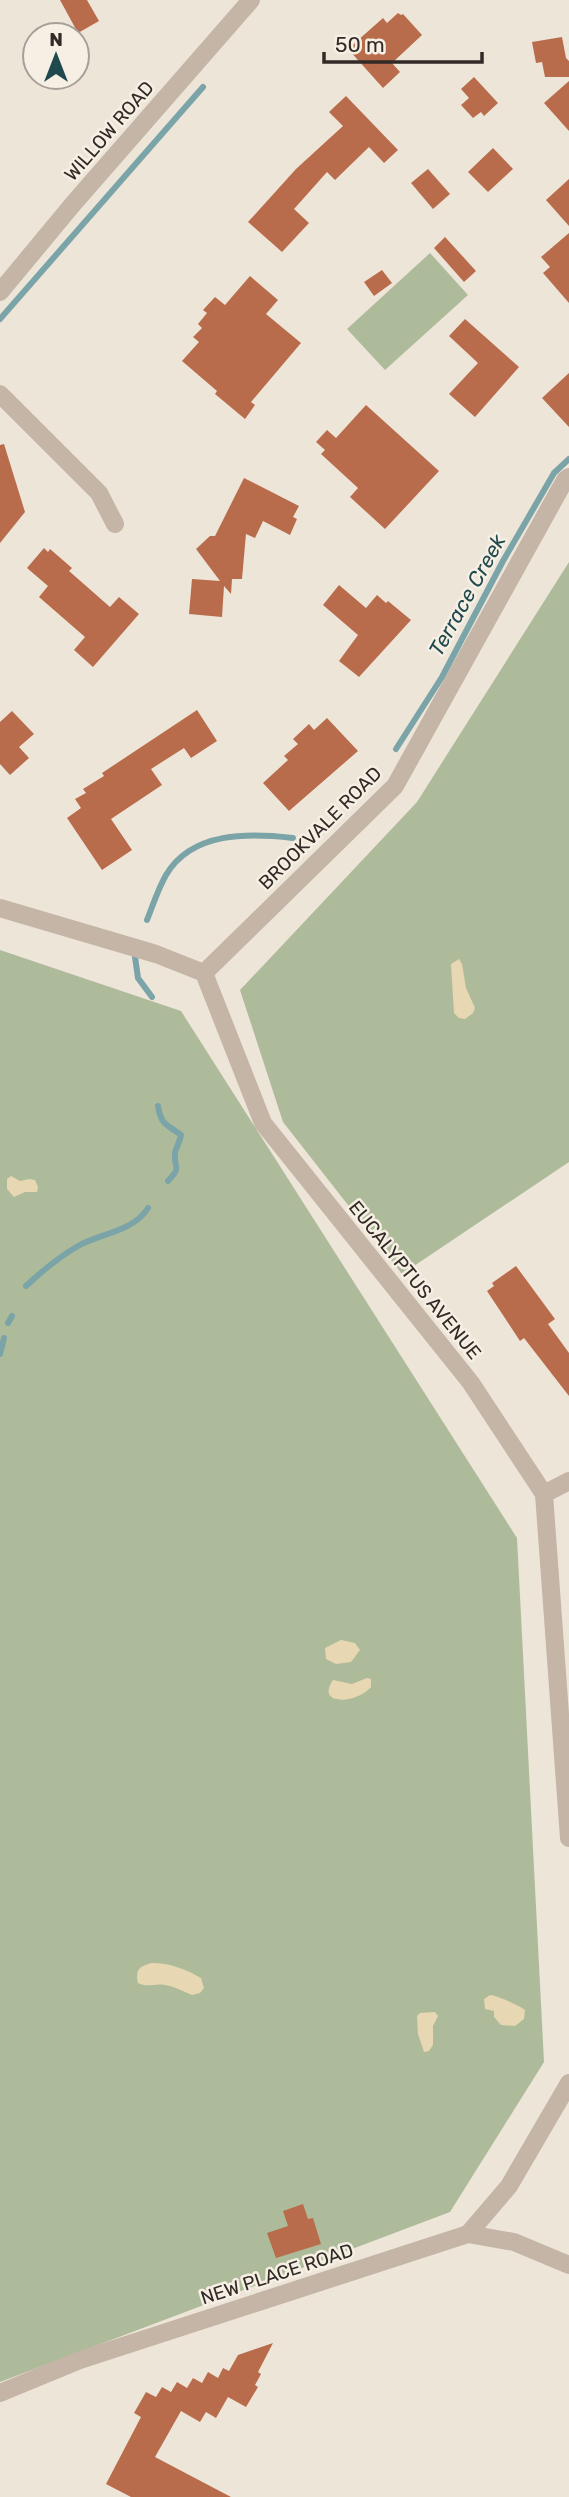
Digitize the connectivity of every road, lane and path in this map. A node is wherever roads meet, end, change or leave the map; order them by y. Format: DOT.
graph roads {
  1 [pos="251,0"];
  2 [pos="0,292"];
  3 [pos="0,394"];
  4 [pos="569,477"];
  5 [pos="115,524"];
  6 [pos="0,908"];
  7 [pos="204,973"];
  8 [pos="569,1481"];
  9 [pos="544,1494"];
  10 [pos="569,1838"];
  11 [pos="569,2084"];
  12 [pos="468,2234"];
  13 [pos="569,2265"];
  14 [pos="0,2393"];
  1 -- 2 [label="street, WILLOW ROAD"];
  3 -- 5 [label="street"];
  4 -- 7 [label="street, BROOKVALE ROAD"];
  6 -- 7 [label="street"];
  7 -- 9 [label="street, EUCALYPTUS AVENUE"];
  8 -- 9 [label="street"];
  9 -- 10 [label="street, EUCALYPTUS AVENUE"];
  11 -- 12 [label="street"];
  12 -- 13 [label="street, NEW PLACE ROAD"];
  12 -- 14 [label="street, NEW PLACE ROAD"];
}
